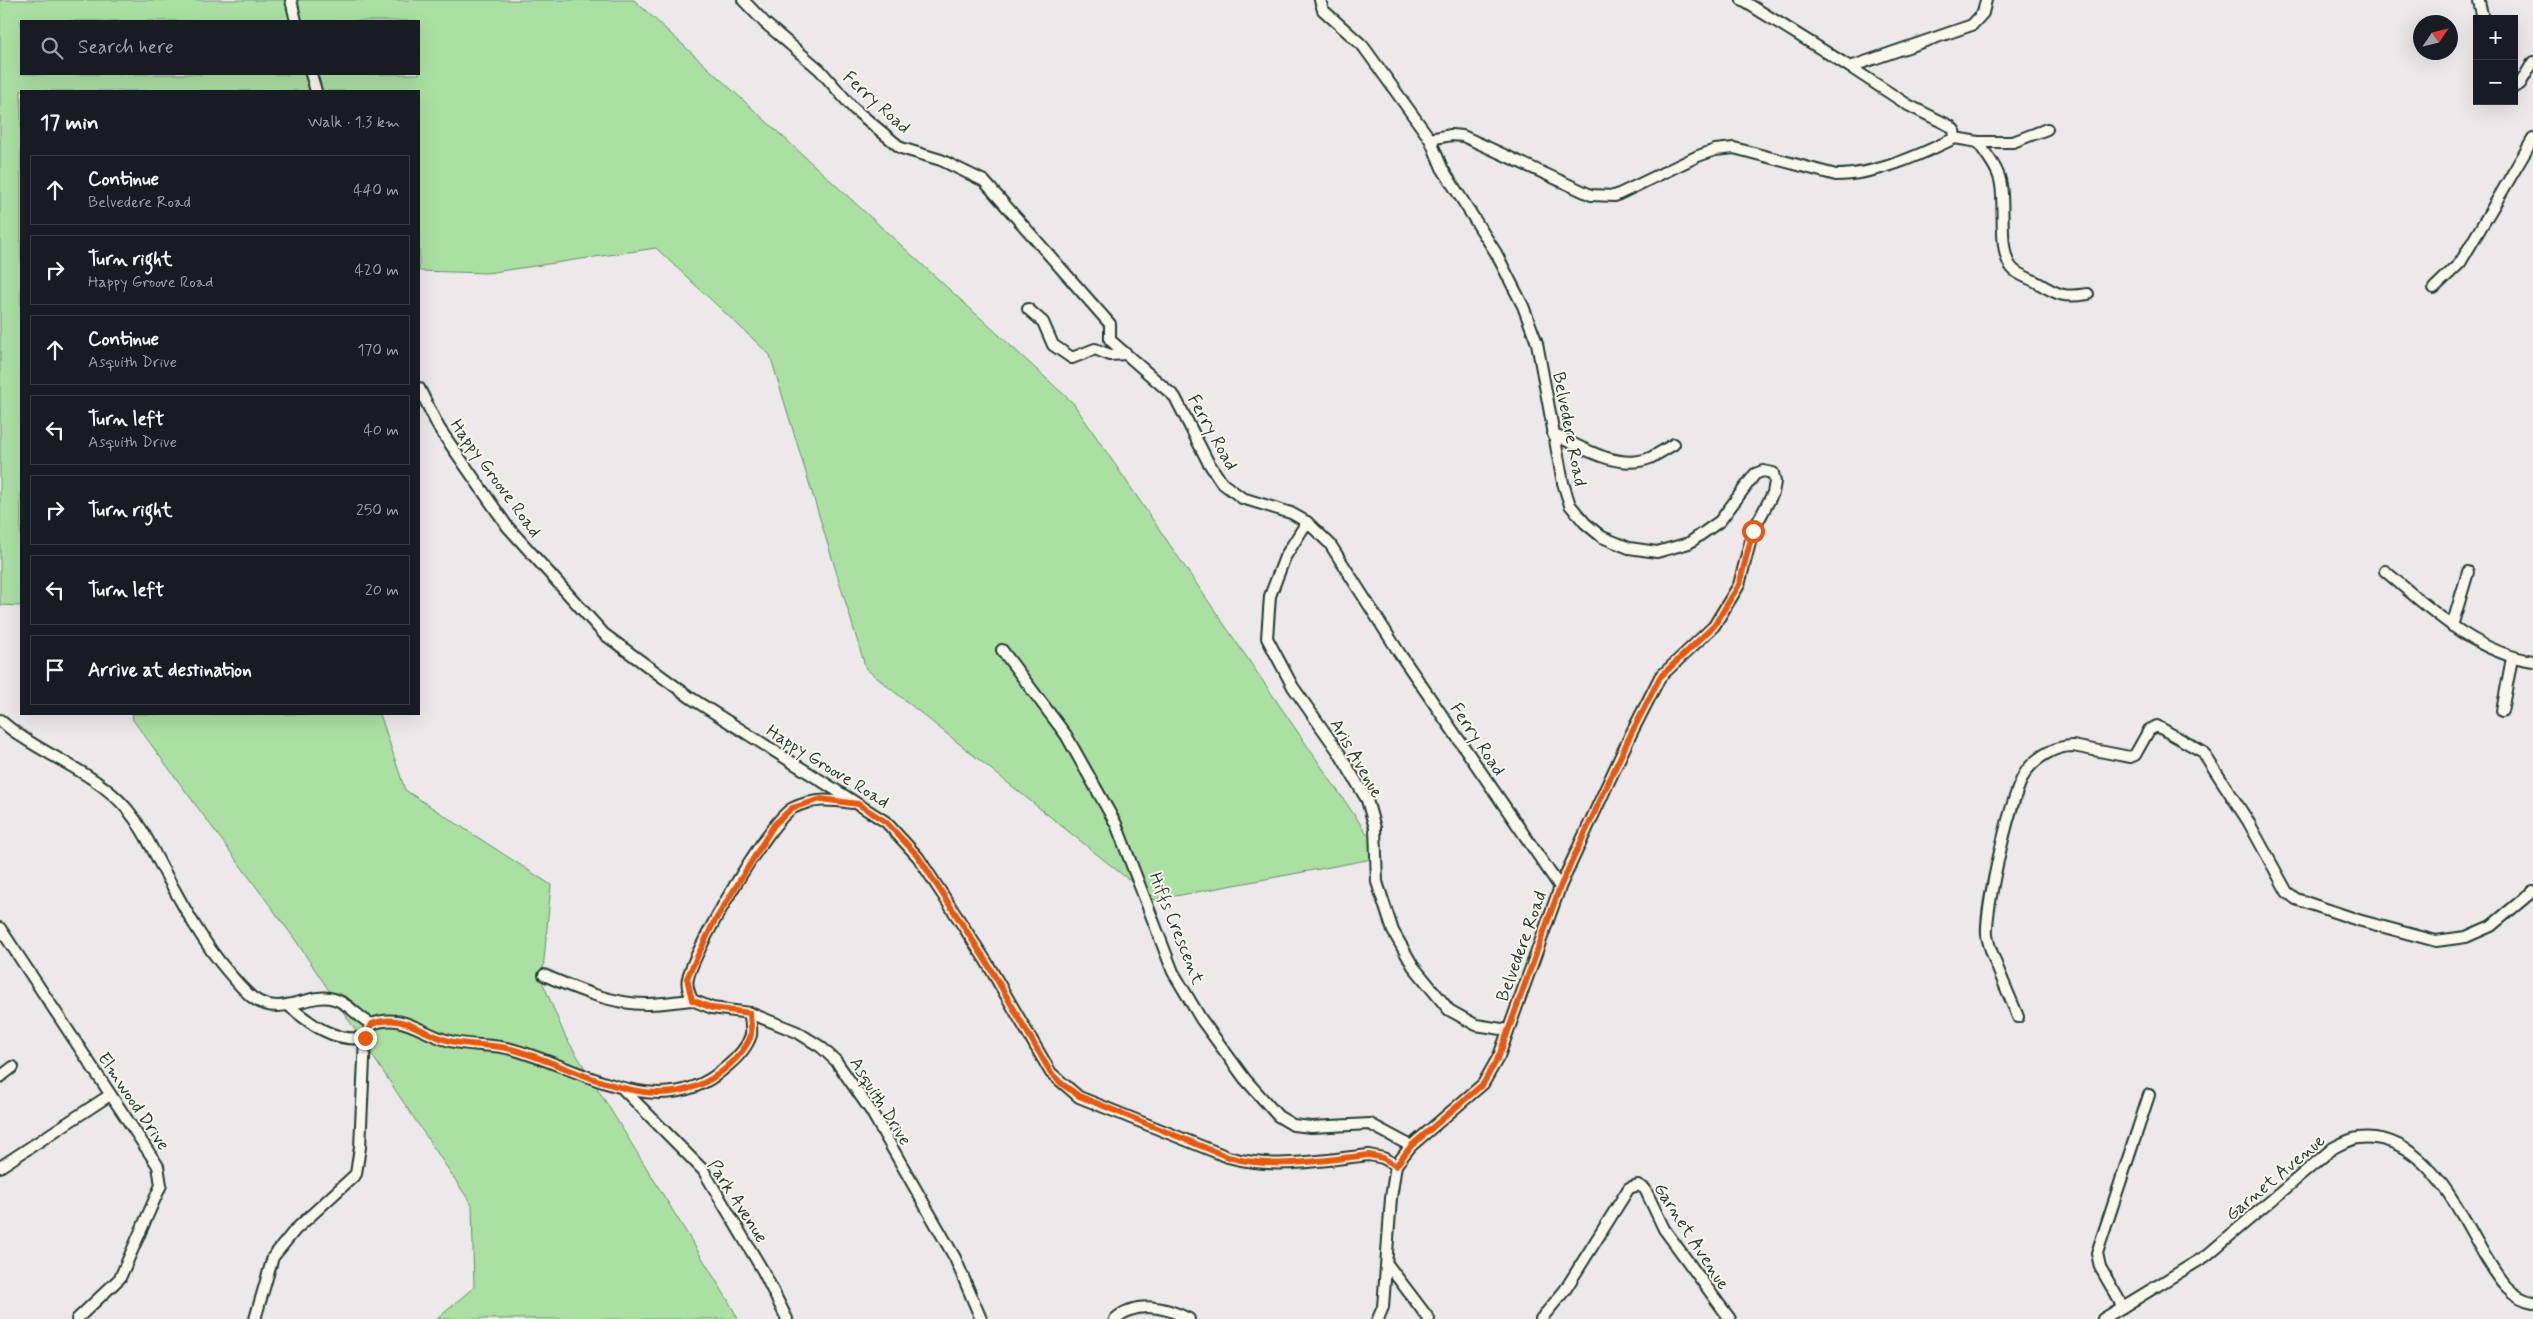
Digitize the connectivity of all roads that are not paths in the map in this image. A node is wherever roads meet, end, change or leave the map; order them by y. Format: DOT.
graph roads {
  1 [pos="291,0"];
  2 [pos="743,0"];
  3 [pos="1320,0"];
  4 [pos="1742,0"];
  5 [pos="1986,0"];
  6 [pos="2479,2"];
  7 [pos="2482,15"];
  8 [pos="296,20"];
  9 [pos="2533,62"];
  10 [pos="1850,67"];
  11 [pos="311,75"];
  12 [pos="2518,85"];
  13 [pos="316,90"];
  14 [pos="2047,129"];
  15 [pos="1955,138"];
  16 [pos="1430,139"];
  17 [pos="2533,139"];
  18 [pos="1978,142"];
  19 [pos="2434,288"];
  20 [pos="2088,294"];
  21 [pos="1028,309"];
  22 [pos="1126,354"];
  23 [pos="420,390"];
  24 [pos="1553,434"];
  25 [pos="1674,444"];
  26 [pos="1308,522"];
  27 [pos="2385,571"];
  28 [pos="2468,572"];
  29 [pos="2452,626"];
  30 [pos="1002,650"];
  31 [pos="2512,658"];
  32 [pos="2533,661"];
  33 [pos="2502,711"];
  34 [pos="0,720"];
  35 [pos="858,804"];
  36 [pos="1560,887"];
  37 [pos="2533,891"];
  38 [pos="2,935"];
  39 [pos="544,975"];
  40 [pos="692,1000"];
  41 [pos="289,1006"];
  42 [pos="750,1013"];
  43 [pos="2018,1017"];
  44 [pos="372,1024"];
  45 [pos="1508,1030"];
  46 [pos="365,1038"];
  47 [pos="13,1068"];
  48 [pos="0,1077"];
  49 [pos="624,1090"];
  50 [pos="110,1095"];
  51 [pos="2149,1095"];
  52 [pos="1411,1146"];
  53 [pos="1396,1166"];
  54 [pos="0,1167"];
  55 [pos="1388,1265"];
  56 [pos="2533,1302"];
  57 [pos="2123,1307"];
  58 [pos="77,1319"];
  59 [pos="255,1319"];
  60 [pos="787,1319"];
  61 [pos="982,1319"];
  62 [pos="1115,1319"];
  63 [pos="1189,1319"];
  64 [pos="1378,1319"];
  65 [pos="1429,1319"];
  66 [pos="1541,1319"];
  67 [pos="1730,1319"];
  68 [pos="2102,1319"];
  1 -- 8 [label="street"];
  2 -- 22 [label="street, Ferry Road"];
  3 -- 16 [label="street, Belvedere Road"];
  4 -- 10 [label="street"];
  5 -- 10 [label="street"];
  6 -- 7 [label="street"];
  9 -- 12 [label="street"];
  10 -- 15 [label="street"];
  11 -- 13 [label="street"];
  14 -- 18 [label="street"];
  15 -- 16 [label="street"];
  15 -- 18 [label="street"];
  16 -- 24 [label="street, Belvedere Road"];
  17 -- 19 [label="street"];
  18 -- 20 [label="street"];
  21 -- 22 [label="street"];
  22 -- 26 [label="street, Ferry Road"];
  23 -- 35 [label="street, Happy Groove Road"];
  24 -- 25 [label="street"];
  24 -- 36 [label="street, Belvedere Road"];
  26 -- 36 [label="street, Ferry Road"];
  26 -- 45 [label="street, Aris Avenue"];
  27 -- 29 [label="street"];
  28 -- 29 [label="street"];
  29 -- 31 [label="street"];
  30 -- 52 [label="street, Hiffs Crescent"];
  31 -- 32 [label="street"];
  31 -- 33 [label="street"];
  34 -- 41 [label="street"];
  35 -- 40 [label="street"];
  35 -- 53 [label="street, Happy Groove Road"];
  36 -- 45 [label="street, Belvedere Road"];
  37 -- 43 [label="street"];
  38 -- 50 [label="street, Elmwood Drive"];
  39 -- 40 [label="street"];
  40 -- 42 [label="street, Asquith Drive"];
  41 -- 44 [label="street"];
  41 -- 46 [label="street"];
  42 -- 49 [label="street"];
  42 -- 61 [label="street, Asquith Drive"];
  44 -- 46 [label="street"];
  44 -- 49 [label="street"];
  45 -- 52 [label="street, Belvedere Road"];
  46 -- 59 [label="street"];
  47 -- 48 [label="street"];
  49 -- 60 [label="street, Park Avenue"];
  50 -- 54 [label="street"];
  50 -- 58 [label="street, Elmwood Drive"];
  51 -- 57 [label="street"];
  52 -- 53 [label="street, Belvedere Road"];
  53 -- 55 [label="street, Belvedere Road"];
  55 -- 64 [label="street, Belvedere Road"];
  55 -- 65 [label="street"];
  56 -- 57 [label="street, Garnet Avenue"];
  57 -- 68 [label="street, Garnet Avenue"];
  62 -- 63 [label="street"];
  66 -- 67 [label="street, Garnet Avenue"];
}
